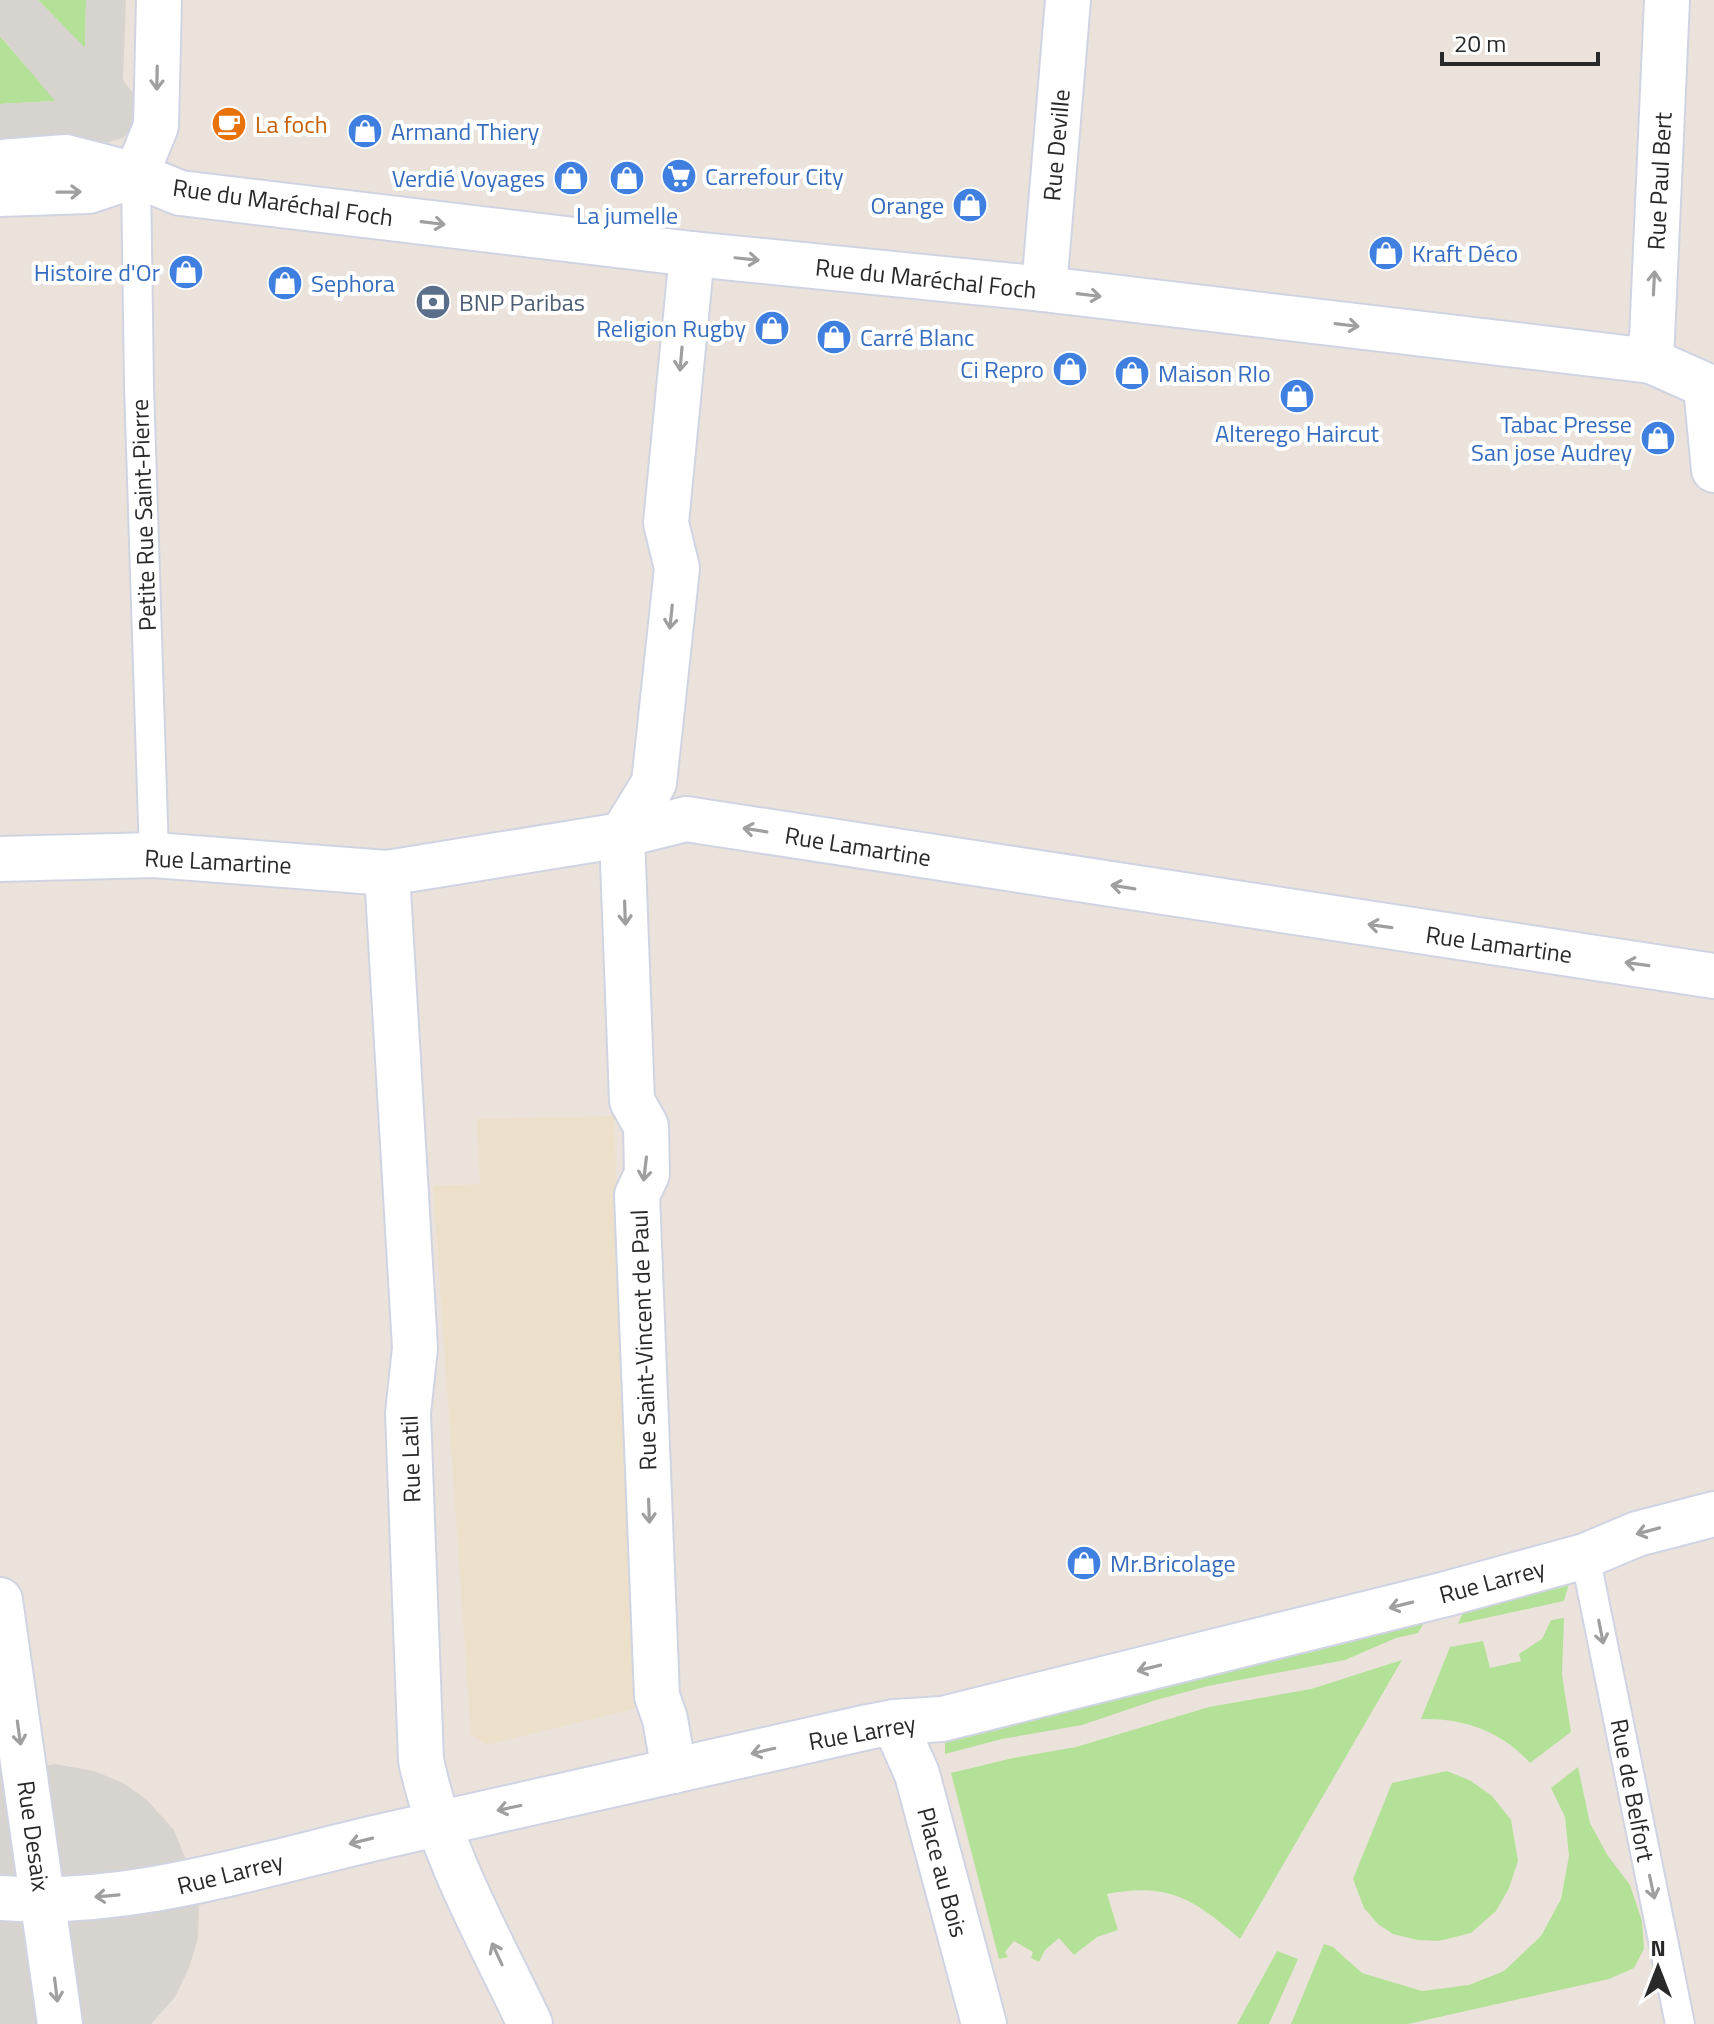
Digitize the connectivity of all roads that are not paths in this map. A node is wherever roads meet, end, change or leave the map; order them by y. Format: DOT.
graph roads {
  1 [pos="159,0"];
  2 [pos="1068,0"];
  3 [pos="1667,0"];
  4 [pos="0,162"];
  5 [pos="136,175"];
  6 [pos="0,194"];
  7 [pos="692,254"];
  8 [pos="1044,289"];
  9 [pos="1651,361"];
  10 [pos="1710,388"];
  11 [pos="1714,470"];
  12 [pos="622,835"];
  13 [pos="154,855"];
  14 [pos="0,859"];
  15 [pos="387,873"];
  16 [pos="1714,976"];
  17 [pos="1714,1514"];
  18 [pos="1585,1556"];
  19 [pos="0,1600"];
  20 [pos="894,1722"];
  21 [pos="674,1771"];
  22 [pos="437,1823"];
  23 [pos="0,1898"];
  24 [pos="44,1901"];
  25 [pos="60,2024"];
  26 [pos="530,2024"];
  27 [pos="984,2024"];
  28 [pos="1680,2024"];
  1 -- 5 [label="street, one-way"];
  2 -- 8 [label="street, Rue Deville"];
  9 -- 3 [label="street, Rue Paul Bert, one-way"];
  4 -- 5 [label="street, Rue du Maréchal Foch"];
  6 -- 5 [label="street, one-way"];
  5 -- 7 [label="street, Rue du Maréchal Foch, one-way"];
  5 -- 13 [label="lane, Petite Rue Saint-Pierre"];
  7 -- 8 [label="street, Rue du Maréchal Foch, one-way"];
  7 -- 12 [label="street, one-way"];
  8 -- 9 [label="street, Rue du Maréchal Foch, one-way"];
  9 -- 10 [label="street, Rue du Maréchal Foch"];
  10 -- 11 [label="street"];
  12 -- 15 [label="street, Rue Lamartine"];
  16 -- 12 [label="street, Rue Lamartine, one-way"];
  12 -- 21 [label="street, Rue Saint-Vincent de Paul, one-way"];
  13 -- 14 [label="street, Rue Lamartine"];
  13 -- 15 [label="street, Rue Lamartine"];
  15 -- 22 [label="street, Rue Latil"];
  17 -- 18 [label="street, Rue Larrey, one-way"];
  18 -- 20 [label="street, Rue Larrey, one-way"];
  18 -- 28 [label="lane, Rue de Belfort, one-way"];
  19 -- 24 [label="street, Rue Desaix, one-way"];
  20 -- 21 [label="street, Rue Larrey, one-way"];
  20 -- 27 [label="street, Place au Bois"];
  21 -- 22 [label="street, Rue Larrey, one-way"];
  22 -- 24 [label="street, Rue Larrey, one-way"];
  26 -- 22 [label="street, Rue Latil, one-way"];
  23 -- 24 [label="street, Rue Larrey"];
  24 -- 25 [label="street, Rue Desaix, one-way"];
}
